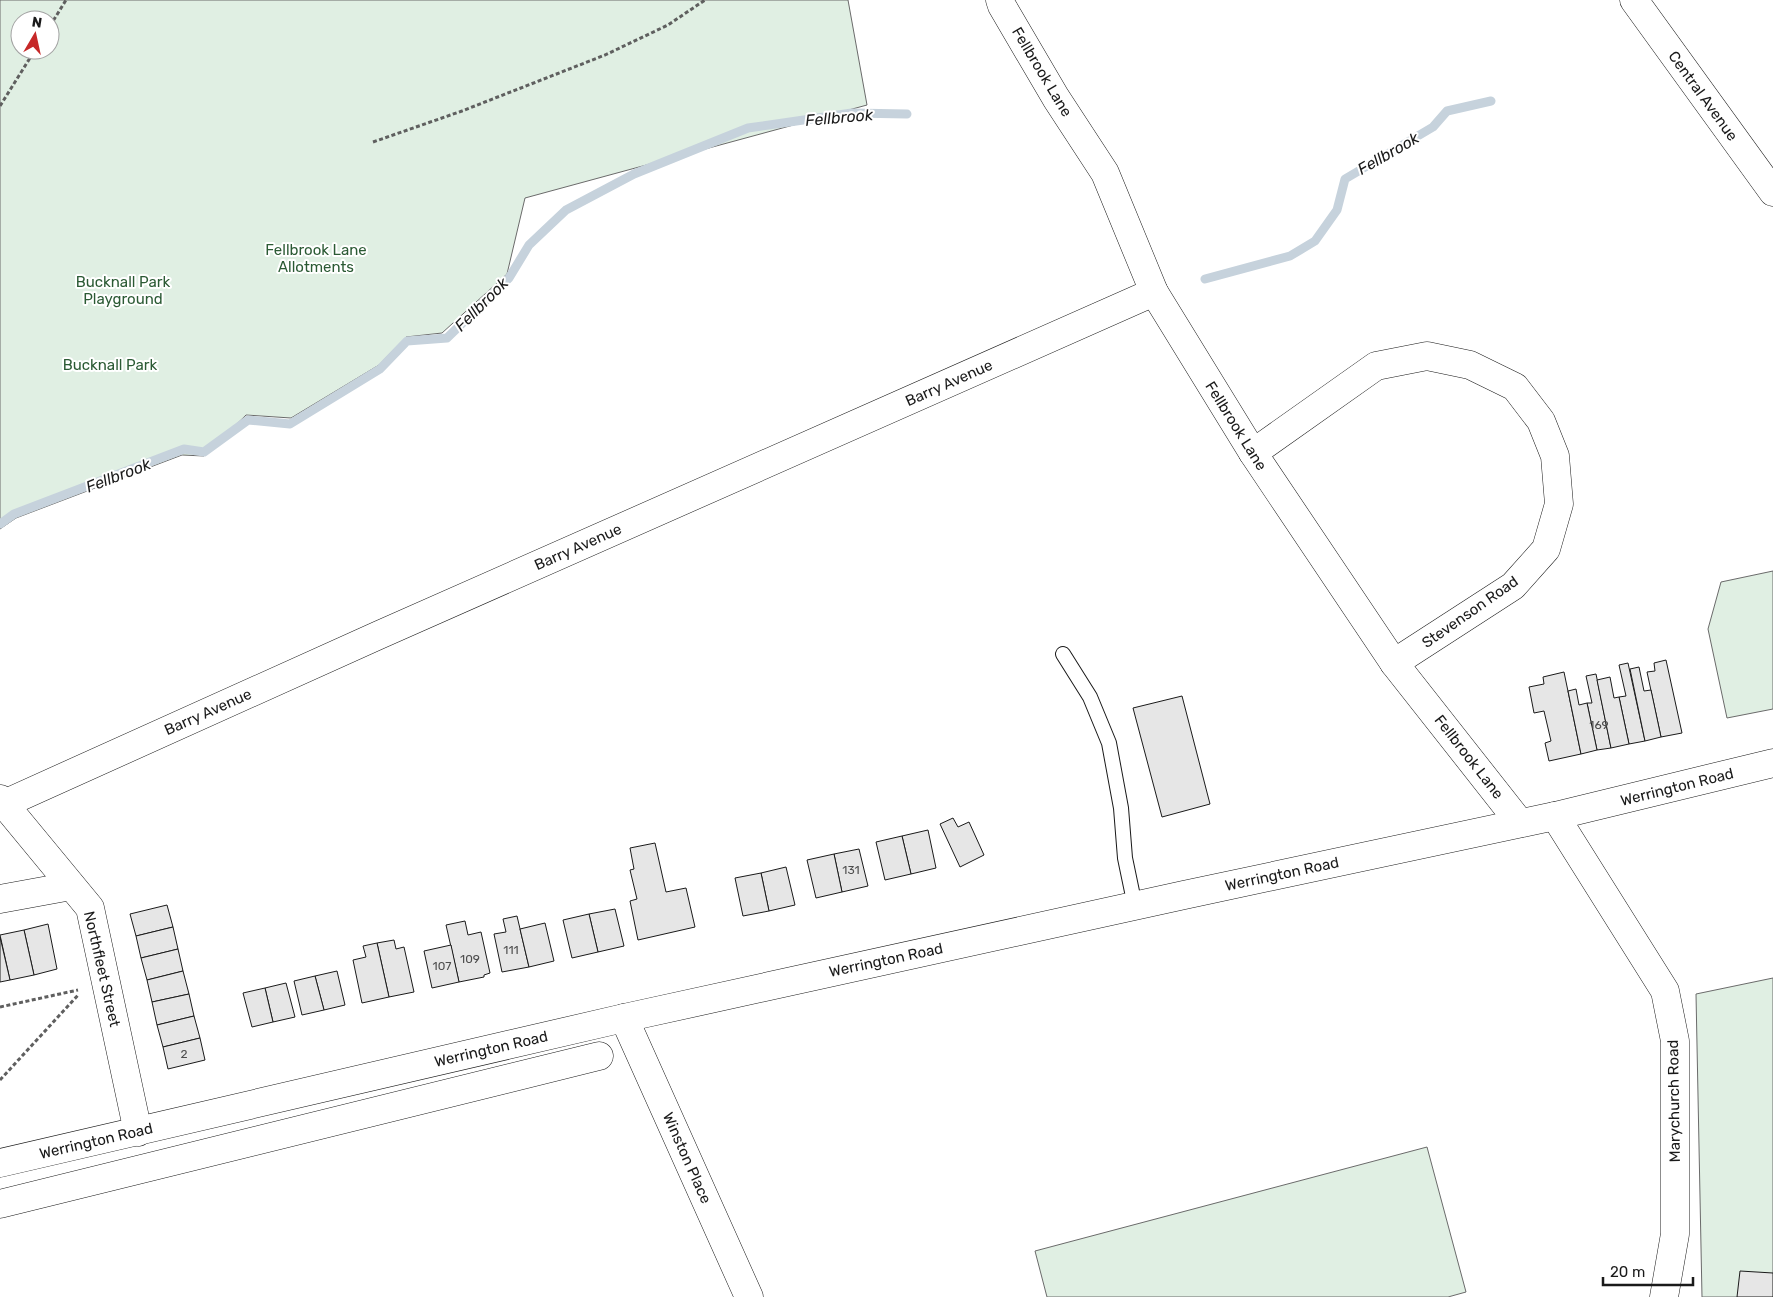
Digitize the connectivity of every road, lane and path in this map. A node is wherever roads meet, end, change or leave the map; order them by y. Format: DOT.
graph roads {
  1 [pos="705,0"];
  2 [pos="1000,0"];
  3 [pos="1634,0"];
  4 [pos="29,60"];
  5 [pos="0,106"];
  6 [pos="373,142"];
  7 [pos="1773,192"];
  8 [pos="1154,292"];
  9 [pos="1253,453"];
  10 [pos="1064,654"];
  11 [pos="1394,663"];
  12 [pos="1773,763"];
  13 [pos="2,801"];
  14 [pos="1555,816"];
  15 [pos="1520,823"];
  16 [pos="71,886"];
  17 [pos="0,899"];
  18 [pos="1135,906"];
  19 [pos="0,1007"];
  20 [pos="624,1018"];
  21 [pos="523,1042"];
  22 [pos="599,1056"];
  23 [pos="532,1073"];
  24 [pos="376,1076"];
  25 [pos="0,1080"];
  26 [pos="386,1109"];
  27 [pos="228,1111"];
  28 [pos="138,1132"];
  29 [pos="238,1145"];
  30 [pos="0,1163"];
  31 [pos="0,1204"];
  32 [pos="750,1297"];
  33 [pos="1664,1297"];
  1 -- 6 [label="path"];
  2 -- 8 [label="main road, Fellbrook Lane"];
  3 -- 7 [label="main road, Central Avenue"];
  4 -- 5 [label="path"];
  8 -- 9 [label="main road, Fellbrook Lane"];
  8 -- 13 [label="main road, Barry Avenue"];
  9 -- 11 [label="main road, Fellbrook Lane"];
  9 -- 11 [label="main road, Stevenson Road"];
  10 -- 18 [label="lane"];
  11 -- 15 [label="main road, Fellbrook Lane"];
  12 -- 14 [label="main road, Werrington Road"];
  13 -- 16 [label="main road, Northfleet Street"];
  14 -- 15 [label="main road, Werrington Road"];
  14 -- 33 [label="main road, Marychurch Road"];
  15 -- 18 [label="main road, Werrington Road"];
  16 -- 17 [label="main road"];
  16 -- 28 [label="main road, Northfleet Street"];
  18 -- 20 [label="main road, Werrington Road"];
  19 -- 25 [label="path"];
  20 -- 21 [label="main road, Werrington Road"];
  20 -- 32 [label="main road, Winston Place"];
  21 -- 23 [label="main road"];
  21 -- 24 [label="main road, Werrington Road"];
  22 -- 23 [label="main road"];
  23 -- 26 [label="main road"];
  24 -- 26 [label="main road"];
  24 -- 27 [label="main road, Werrington Road"];
  26 -- 29 [label="main road"];
  27 -- 28 [label="main road, Werrington Road"];
  27 -- 29 [label="main road"];
  28 -- 30 [label="main road, Werrington Road"];
  29 -- 31 [label="main road"];
}
